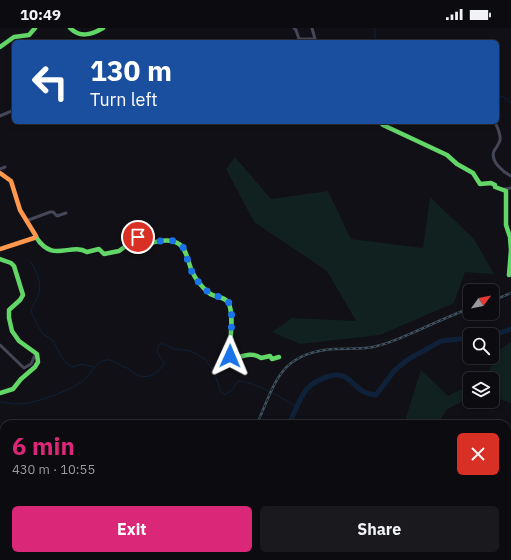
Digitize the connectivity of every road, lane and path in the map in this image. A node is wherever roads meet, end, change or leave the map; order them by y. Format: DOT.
graph roads {
  1 [pos="35,28"];
  2 [pos="70,28"];
  3 [pos="103,28"];
  4 [pos="294,28"];
  5 [pos="312,28"];
  6 [pos="299,40"];
  7 [pos="316,40"];
  8 [pos="0,47"];
  9 [pos="12,111"];
  10 [pos="0,116"];
  11 [pos="382,124"];
  12 [pos="495,124"];
  13 [pos="5,167"];
  14 [pos="0,169"];
  15 [pos="0,173"];
  16 [pos="511,176"];
  17 [pos="511,188"];
  18 [pos="504,189"];
  19 [pos="66,212"];
  20 [pos="26,220"];
  21 [pos="36,237"];
  22 [pos="0,249"];
  23 [pos="0,259"];
  24 [pos="509,275"];
  25 [pos="0,345"];
  26 [pos="36,353"];
  27 [pos="279,357"];
  28 [pos="0,393"];
  1 -- 8 [label="street"];
  2 -- 3 [label="street"];
  4 -- 6 [label="street"];
  5 -- 7 [label="street"];
  9 -- 10 [label="street"];
  11 -- 18 [label="street"];
  12 -- 16 [label="street"];
  13 -- 14 [label="street"];
  15 -- 20 [label="street"];
  17 -- 18 [label="street"];
  18 -- 24 [label="street"];
  19 -- 20 [label="street"];
  20 -- 21 [label="street"];
  21 -- 22 [label="street"];
  21 -- 27 [label="street"];
  23 -- 26 [label="street"];
  25 -- 26 [label="street"];
  26 -- 28 [label="street"];
}
